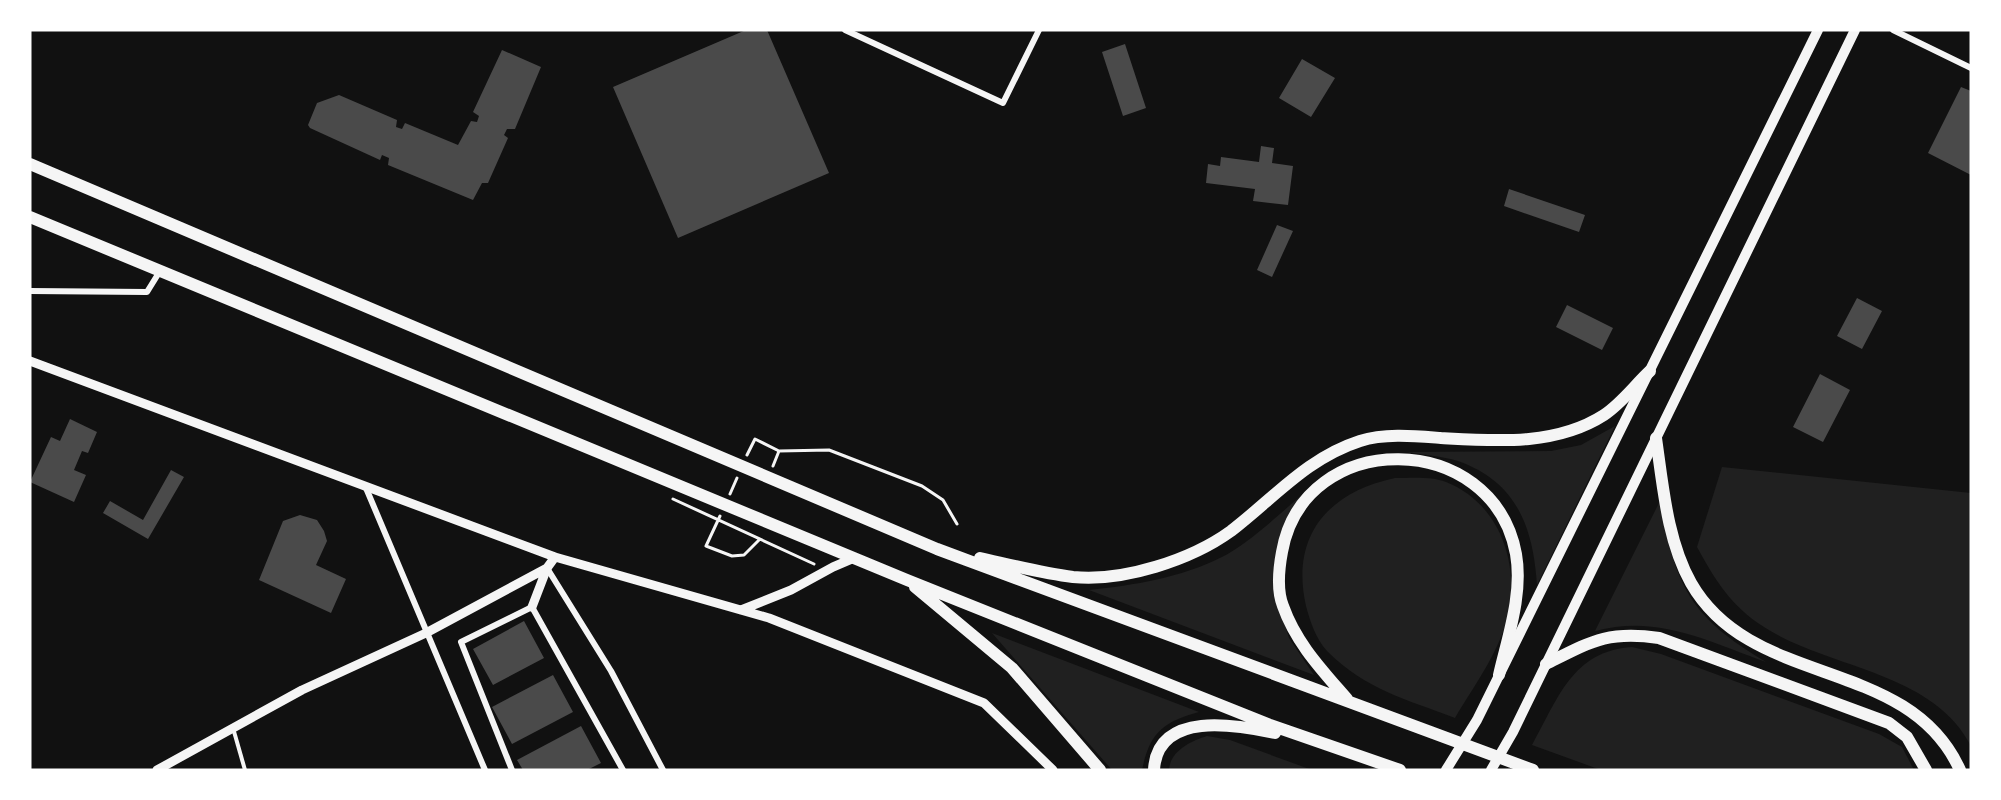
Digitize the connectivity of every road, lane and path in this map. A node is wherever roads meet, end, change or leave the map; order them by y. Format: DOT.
graph roads {
  1 [pos="845,30"];
  2 [pos="1039,30"];
  3 [pos="1818,30"];
  4 [pos="1855,30"];
  5 [pos="1893,30"];
  6 [pos="1971,68"];
  7 [pos="30,164"];
  8 [pos="30,218"];
  9 [pos="160,271"];
  10 [pos="30,291"];
  11 [pos="30,361"];
  12 [pos="1650,371"];
  13 [pos="1656,438"];
  14 [pos="755,439"];
  15 [pos="366,488"];
  16 [pos="664,496"];
  17 [pos="957,524"];
  18 [pos="760,539"];
  19 [pos="706,546"];
  20 [pos="937,549"];
  21 [pos="555,557"];
  22 [pos="854,558"];
  23 [pos="547,568"];
  24 [pos="826,570"];
  25 [pos="907,580"];
  26 [pos="532,607"];
  27 [pos="741,610"];
  28 [pos="426,633"];
  29 [pos="1546,664"];
  30 [pos="1500,675"];
  31 [pos="1347,700"];
  32 [pos="233,728"];
  33 [pos="1324,743"];
  34 [pos="157,770"];
  35 [pos="245,770"];
  36 [pos="485,770"];
  37 [pos="512,770"];
  38 [pos="623,770"];
  39 [pos="663,770"];
  40 [pos="1053,770"];
  41 [pos="1100,770"];
  42 [pos="1154,770"];
  43 [pos="1400,770"];
  44 [pos="1446,770"];
  45 [pos="1491,770"];
  46 [pos="1533,770"];
  47 [pos="1926,770"];
  48 [pos="1960,770"];
  1 -- 2 [label="street"];
  3 -- 12 [label="main road"];
  4 -- 13 [label="main road"];
  5 -- 6 [label="street"];
  7 -- 20 [label="highway"];
  8 -- 9 [label="highway"];
  9 -- 10 [label="street"];
  9 -- 22 [label="highway"];
  11 -- 15 [label="street"];
  12 -- 20 [label="highway"];
  12 -- 30 [label="main road"];
  13 -- 29 [label="main road"];
  13 -- 48 [label="highway"];
  14 -- 17 [label="path"];
  15 -- 21 [label="street"];
  15 -- 28 [label="street"];
  16 -- 18 [label="path"];
  18 -- 19 [label="path"];
  18 -- 24 [label="path"];
  20 -- 31 [label="highway"];
  21 -- 23 [label="street"];
  21 -- 27 [label="street"];
  22 -- 24 [label="street"];
  22 -- 25 [label="highway"];
  23 -- 26 [label="street"];
  23 -- 28 [label="street"];
  23 -- 39 [label="street"];
  24 -- 27 [label="street"];
  25 -- 33 [label="highway"];
  25 -- 41 [label="highway"];
  26 -- 37 [label="street"];
  26 -- 38 [label="street"];
  27 -- 40 [label="street"];
  28 -- 32 [label="street"];
  28 -- 36 [label="street"];
  29 -- 45 [label="main road"];
  29 -- 47 [label="highway"];
  30 -- 31 [label="highway"];
  30 -- 44 [label="main road"];
  31 -- 46 [label="highway"];
  32 -- 34 [label="street"];
  32 -- 35 [label="lane"];
  33 -- 42 [label="highway"];
  33 -- 43 [label="highway"];
}
